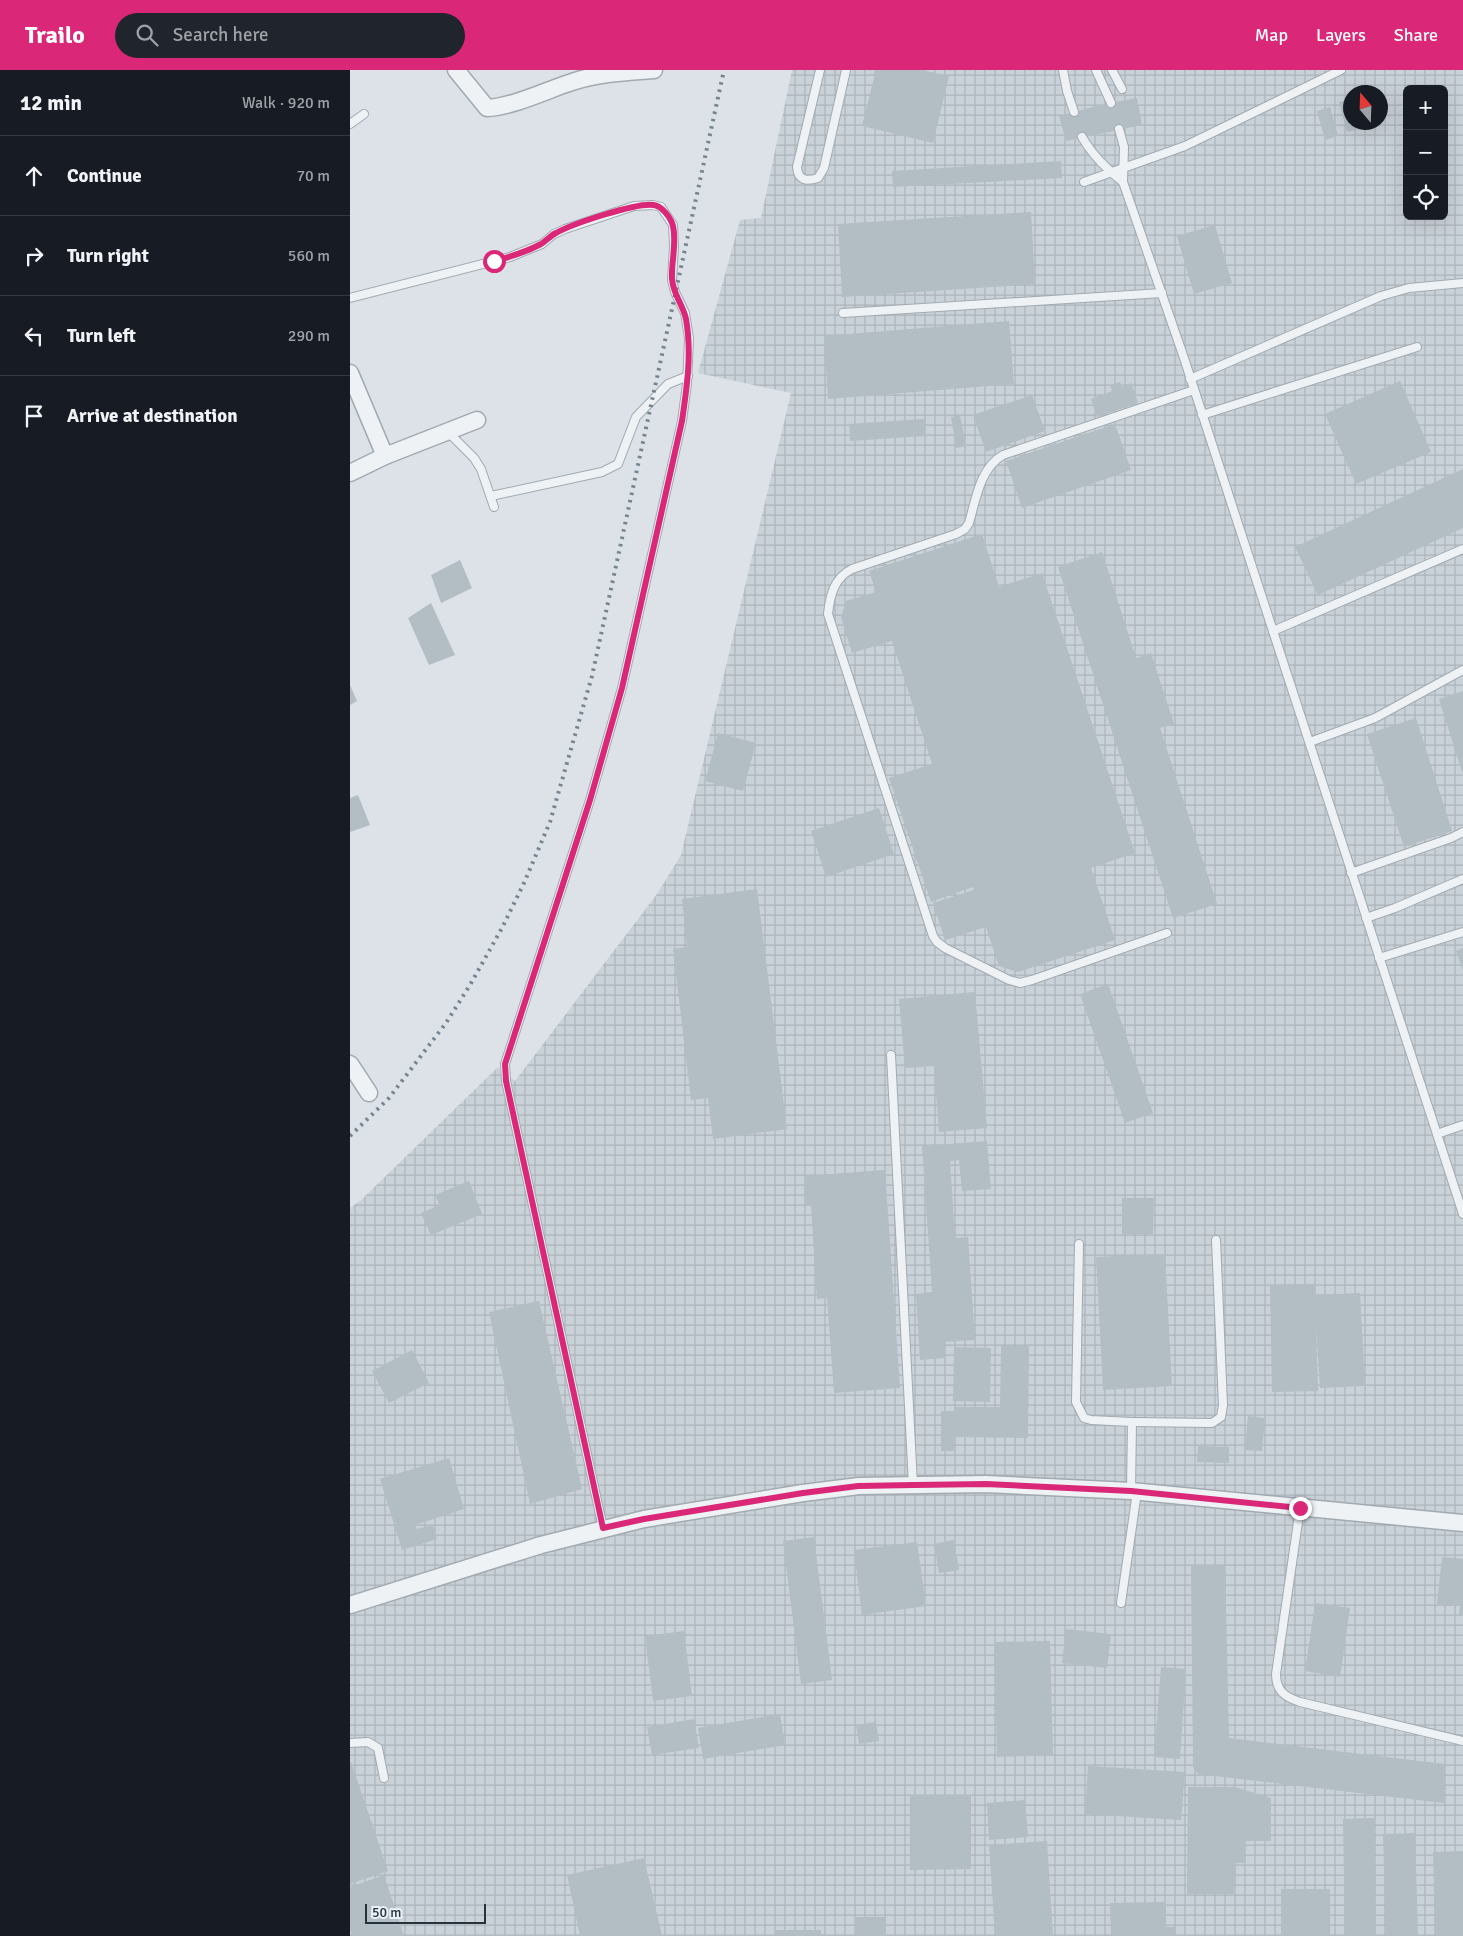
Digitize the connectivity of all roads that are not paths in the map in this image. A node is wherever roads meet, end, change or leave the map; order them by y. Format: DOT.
graph roads {
  1 [pos="456,70"];
  2 [pos="654,70"];
  3 [pos="820,70"];
  4 [pos="846,70"];
  5 [pos="1063,70"];
  6 [pos="1096,70"];
  7 [pos="1112,70"];
  8 [pos="1341,70"];
  9 [pos="1122,89"];
  10 [pos="1111,102"];
  11 [pos="1074,112"];
  12 [pos="364,114"];
  13 [pos="350,124"];
  14 [pos="1120,129"];
  15 [pos="1082,137"];
  16 [pos="1123,167"];
  17 [pos="1110,172"];
  18 [pos="1084,182"];
  19 [pos="1123,182"];
  20 [pos="1463,284"];
  21 [pos="1162,293"];
  22 [pos="350,298"];
  23 [pos="843,313"];
  24 [pos="1416,347"];
  25 [pos="350,373"];
  26 [pos="688,376"];
  27 [pos="1190,379"];
  28 [pos="1194,390"];
  29 [pos="1202,415"];
  30 [pos="477,420"];
  31 [pos="448,432"];
  32 [pos="385,456"];
  33 [pos="350,473"];
  34 [pos="491,496"];
  35 [pos="494,508"];
  36 [pos="1463,549"];
  37 [pos="1273,631"];
  38 [pos="1463,670"];
  39 [pos="1310,742"];
  40 [pos="1463,832"];
  41 [pos="1351,873"];
  42 [pos="1463,879"];
  43 [pos="1366,918"];
  44 [pos="1463,932"];
  45 [pos="1167,933"];
  46 [pos="1379,958"];
  47 [pos="891,1054"];
  48 [pos="350,1064"];
  49 [pos="369,1093"];
  50 [pos="1463,1125"];
  51 [pos="1437,1134"];
  52 [pos="1462,1205"];
  53 [pos="1463,1214"];
  54 [pos="1216,1240"];
  55 [pos="1079,1244"];
  56 [pos="1132,1422"];
  57 [pos="914,1485"];
  58 [pos="1134,1491"];
  59 [pos="1300,1508"];
  60 [pos="1463,1523"];
  61 [pos="603,1528"];
  62 [pos="1121,1603"];
  63 [pos="350,1604"];
  64 [pos="1463,1741"];
  65 [pos="350,1743"];
  66 [pos="384,1778"];
  1 -- 2 [label="street"];
  3 -- 4 [label="lane"];
  5 -- 11 [label="lane"];
  6 -- 10 [label="lane"];
  7 -- 9 [label="lane"];
  8 -- 16 [label="lane"];
  12 -- 13 [label="lane"];
  14 -- 16 [label="lane"];
  15 -- 17 [label="lane"];
  16 -- 17 [label="lane"];
  16 -- 19 [label="lane"];
  17 -- 18 [label="lane"];
  17 -- 19 [label="lane"];
  19 -- 21 [label="lane"];
  20 -- 27 [label="lane"];
  21 -- 23 [label="lane"];
  21 -- 27 [label="lane"];
  22 -- 26 [label="lane"];
  24 -- 29 [label="lane"];
  25 -- 32 [label="street"];
  26 -- 34 [label="lane"];
  26 -- 61 [label="lane"];
  27 -- 28 [label="lane"];
  28 -- 29 [label="lane"];
  28 -- 45 [label="lane"];
  29 -- 37 [label="lane"];
  30 -- 31 [label="street"];
  31 -- 32 [label="street"];
  31 -- 34 [label="lane"];
  32 -- 33 [label="street"];
  34 -- 35 [label="lane"];
  36 -- 37 [label="lane"];
  37 -- 39 [label="lane"];
  38 -- 39 [label="lane"];
  39 -- 41 [label="lane"];
  40 -- 41 [label="lane"];
  41 -- 43 [label="lane"];
  42 -- 43 [label="lane"];
  43 -- 46 [label="lane"];
  44 -- 46 [label="lane"];
  46 -- 51 [label="lane"];
  47 -- 57 [label="lane"];
  48 -- 49 [label="street"];
  50 -- 51 [label="lane"];
  51 -- 52 [label="lane"];
  52 -- 53 [label="lane"];
  54 -- 56 [label="lane"];
  55 -- 56 [label="lane"];
  56 -- 58 [label="lane"];
  57 -- 58 [label="street"];
  57 -- 61 [label="street"];
  58 -- 59 [label="street"];
  58 -- 62 [label="lane"];
  59 -- 60 [label="street"];
  59 -- 64 [label="lane"];
  61 -- 63 [label="street"];
  65 -- 66 [label="lane"];
}
